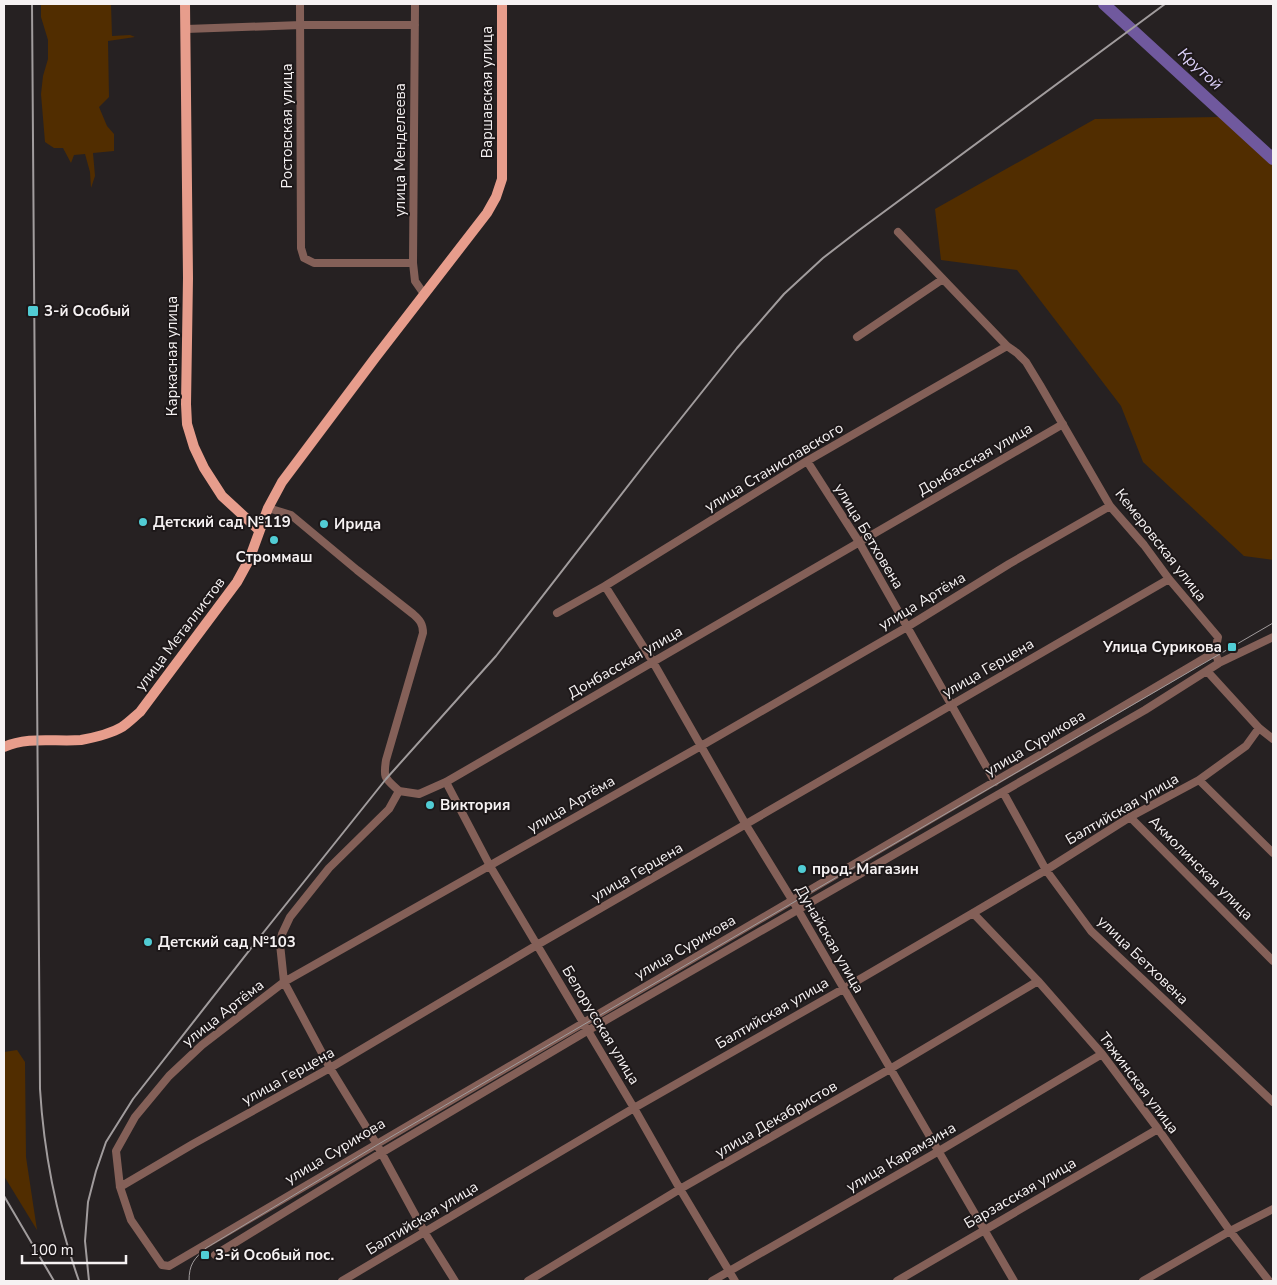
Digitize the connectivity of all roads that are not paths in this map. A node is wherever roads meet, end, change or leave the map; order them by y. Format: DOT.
graph roads {
  1 [pos="185,4"];
  2 [pos="300,4"];
  3 [pos="415,4"];
  4 [pos="502,4"];
  5 [pos="301,25"];
  6 [pos="415,25"];
  7 [pos="186,29"];
  8 [pos="502,180"];
  9 [pos="898,232"];
  10 [pos="413,263"];
  11 [pos="943,279"];
  12 [pos="424,294"];
  13 [pos="857,337"];
  14 [pos="1007,346"];
  15 [pos="1063,424"];
  16 [pos="807,462"];
  17 [pos="1110,506"];
  18 [pos="268,508"];
  19 [pos="259,530"];
  20 [pos="858,542"];
  21 [pos="1169,579"];
  22 [pos="604,586"];
  23 [pos="557,613"];
  24 [pos="907,627"];
  25 [pos="1273,637"];
  26 [pos="1215,652"];
  27 [pos="653,662"];
  28 [pos="1219,663"];
  29 [pos="1207,671"];
  30 [pos="951,705"];
  31 [pos="1259,728"];
  32 [pos="1273,739"];
  33 [pos="701,746"];
  34 [pos="4,747"];
  35 [pos="1199,780"];
  36 [pos="446,782"];
  37 [pos="996,782"];
  38 [pos="399,791"];
  39 [pos="1003,792"];
  40 [pos="1130,817"];
  41 [pos="746,824"];
  42 [pos="1273,853"];
  43 [pos="490,866"];
  44 [pos="1046,870"];
  45 [pos="792,901"];
  46 [pos="797,911"];
  47 [pos="974,913"];
  48 [pos="537,945"];
  49 [pos="1273,961"];
  50 [pos="1038,981"];
  51 [pos="284,982"];
  52 [pos="843,988"];
  53 [pos="582,1022"];
  54 [pos="587,1031"];
  55 [pos="1102,1054"];
  56 [pos="330,1068"];
  57 [pos="890,1069"];
  58 [pos="1273,1102"];
  59 [pos="634,1108"];
  60 [pos="1158,1129"];
  61 [pos="376,1143"];
  62 [pos="939,1151"];
  63 [pos="381,1152"];
  64 [pos="120,1187"];
  65 [pos="680,1189"];
  66 [pos="1273,1209"];
  67 [pos="984,1230"];
  68 [pos="1230,1231"];
  69 [pos="425,1233"];
  70 [pos="215,1255"];
  71 [pos="169,1266"];
  72 [pos="729,1272"];
  73 [pos="342,1281"];
  74 [pos="455,1281"];
  75 [pos="528,1281"];
  76 [pos="712,1281"];
  77 [pos="735,1281"];
  78 [pos="897,1281"];
  79 [pos="1014,1281"];
  80 [pos="1143,1281"];
  81 [pos="1269,1281"];
  1 -- 7 [label="main road, Каркасная улица"];
  2 -- 5 [label="street, Ростовская улица"];
  3 -- 6 [label="street, улица Менделеева"];
  4 -- 8 [label="main road, Варшавская улица"];
  5 -- 6 [label="street"];
  5 -- 7 [label="street"];
  5 -- 10 [label="street, Ростовская улица"];
  6 -- 10 [label="street, улица Менделеева"];
  7 -- 19 [label="main road, Каркасная улица"];
  8 -- 12 [label="main road, улица Металлистов"];
  9 -- 11 [label="street, Кемеровская улица"];
  10 -- 12 [label="street, улица Менделеева"];
  11 -- 13 [label="street"];
  11 -- 14 [label="street, Кемеровская улица"];
  12 -- 18 [label="main road, улица Металлистов"];
  14 -- 15 [label="street, Кемеровская улица"];
  14 -- 16 [label="street, улица Станиславского"];
  15 -- 17 [label="street, Кемеровская улица"];
  15 -- 20 [label="street, Донбасская улица"];
  16 -- 20 [label="street, улица Бетховена"];
  16 -- 22 [label="street, улица Станиславского"];
  17 -- 21 [label="street, Кемеровская улица"];
  17 -- 24 [label="street, улица Артёма"];
  18 -- 19 [label="main road, улица Металлистов"];
  18 -- 38 [label="street"];
  19 -- 34 [label="main road, улица Металлистов"];
  20 -- 24 [label="street, улица Бетховена"];
  20 -- 27 [label="street, Донбасская улица"];
  21 -- 26 [label="street, Кемеровская улица"];
  21 -- 30 [label="street, улица Герцена"];
  22 -- 23 [label="street, улица Станиславского"];
  22 -- 27 [label="street, Дунайская улица"];
  24 -- 30 [label="street, улица Бетховена"];
  24 -- 33 [label="street, улица Артёма"];
  25 -- 28 [label="street, улица Сурикова"];
  26 -- 28 [label="street, Кемеровская улица"];
  26 -- 37 [label="street, улица Сурикова"];
  27 -- 33 [label="street, Дунайская улица"];
  27 -- 36 [label="street, Донбасская улица"];
  28 -- 29 [label="street, улица Сурикова"];
  29 -- 31 [label="street"];
  29 -- 39 [label="street, улица Сурикова"];
  30 -- 37 [label="street, улица Бетховена"];
  30 -- 41 [label="street, улица Герцена"];
  31 -- 32 [label="street"];
  31 -- 35 [label="street, Балтийская улица"];
  33 -- 41 [label="street, Дунайская улица"];
  33 -- 43 [label="street, улица Артёма"];
  35 -- 40 [label="street, Балтийская улица"];
  35 -- 42 [label="street"];
  36 -- 38 [label="street, Донбасская улица"];
  36 -- 43 [label="street, Белорусская улица"];
  37 -- 45 [label="street, улица Сурикова"];
  38 -- 51 [label="street"];
  39 -- 44 [label="street, улица Бетховена"];
  39 -- 46 [label="street, улица Сурикова"];
  40 -- 44 [label="street, Балтийская улица"];
  40 -- 49 [label="street, Акмолинская улица"];
  41 -- 45 [label="street, Дунайская улица"];
  41 -- 48 [label="street, улица Герцена"];
  43 -- 48 [label="street, Белорусская улица"];
  43 -- 51 [label="street, улица Артёма"];
  44 -- 47 [label="street, Балтийская улица"];
  44 -- 58 [label="street, улица Бетховена"];
  45 -- 46 [label="street, Дунайская улица"];
  45 -- 53 [label="street, улица Сурикова"];
  46 -- 52 [label="street, Дунайская улица"];
  46 -- 54 [label="street, улица Сурикова"];
  47 -- 50 [label="street, Тяжинская улица"];
  47 -- 52 [label="street, Балтийская улица"];
  48 -- 53 [label="street, Белорусская улица"];
  48 -- 56 [label="street, улица Герцена"];
  50 -- 55 [label="street, Тяжинская улица"];
  50 -- 57 [label="street, улица Декабристов"];
  51 -- 56 [label="street"];
  51 -- 64 [label="street, улица Артёма"];
  52 -- 57 [label="street, Дунайская улица"];
  52 -- 59 [label="street, Балтийская улица"];
  53 -- 54 [label="street, Белорусская улица"];
  53 -- 61 [label="street, улица Сурикова"];
  54 -- 59 [label="street, Белорусская улица"];
  54 -- 63 [label="street, улица Сурикова"];
  55 -- 60 [label="street, Тяжинская улица"];
  55 -- 62 [label="street, улица Карамзина"];
  56 -- 61 [label="street"];
  56 -- 64 [label="street, улица Герцена"];
  57 -- 62 [label="street, Дунайская улица"];
  57 -- 65 [label="street, улица Декабристов"];
  59 -- 65 [label="street, Белорусская улица"];
  59 -- 69 [label="street, Балтийская улица"];
  60 -- 67 [label="street, Барзасская улица"];
  60 -- 68 [label="street, Тяжинская улица"];
  61 -- 63 [label="street"];
  61 -- 71 [label="street, улица Сурикова"];
  62 -- 67 [label="street, Дунайская улица"];
  62 -- 72 [label="street, улица Карамзина"];
  63 -- 69 [label="street"];
  63 -- 70 [label="street, улица Сурикова"];
  64 -- 71 [label="street, улица Артёма"];
  65 -- 72 [label="street, Белорусская улица"];
  65 -- 75 [label="street, улица Декабристов"];
  66 -- 68 [label="street"];
  67 -- 78 [label="street, Барзасская улица"];
  67 -- 79 [label="street, Дунайская улица"];
  68 -- 80 [label="street"];
  68 -- 81 [label="street, Тяжинская улица"];
  69 -- 73 [label="street, Балтийская улица"];
  69 -- 74 [label="street"];
  72 -- 76 [label="street, улица Карамзина"];
  72 -- 77 [label="street, Белорусская улица"];
}
